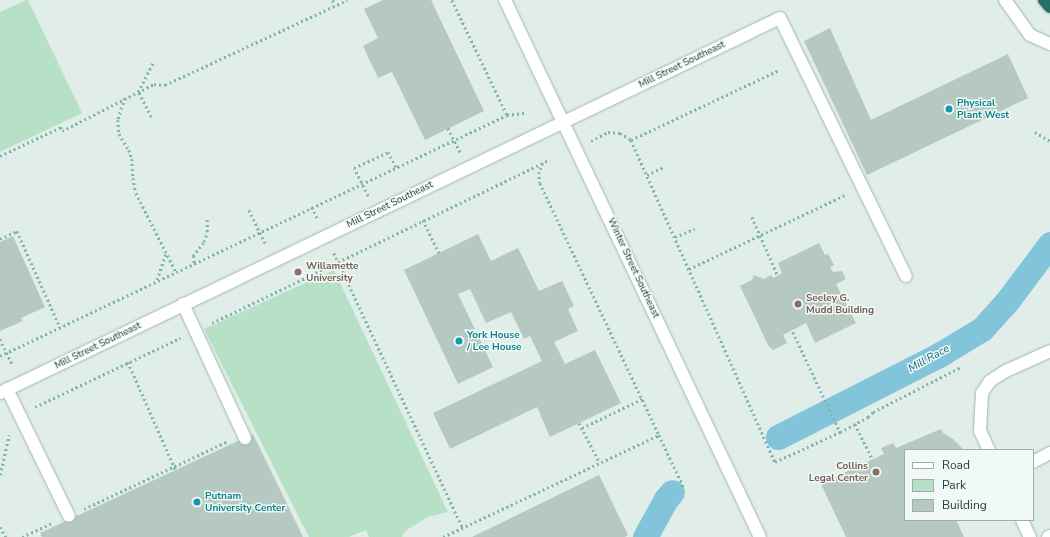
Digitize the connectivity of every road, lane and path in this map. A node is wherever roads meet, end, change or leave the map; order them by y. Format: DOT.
graph roads {
  1 [pos="333,0"];
  2 [pos="347,0"];
  3 [pos="452,0"];
  4 [pos="505,0"];
  5 [pos="1005,0"];
  6 [pos="1044,0"];
  7 [pos="335,5"];
  8 [pos="1050,7"];
  9 [pos="1050,44"];
  10 [pos="153,63"];
  11 [pos="779,70"];
  12 [pos="138,92"];
  13 [pos="126,98"];
  14 [pos="524,113"];
  15 [pos="507,114"];
  16 [pos="152,116"];
  17 [pos="563,122"];
  18 [pos="448,128"];
  19 [pos="1035,132"];
  20 [pos="454,140"];
  21 [pos="631,140"];
  22 [pos="1050,141"];
  23 [pos="586,143"];
  24 [pos="0,156"];
  25 [pos="549,160"];
  26 [pos="543,162"];
  27 [pos="396,167"];
  28 [pos="664,167"];
  29 [pos="468,168"];
  30 [pos="647,175"];
  31 [pos="362,183"];
  32 [pos="862,187"];
  33 [pos="312,207"];
  34 [pos="249,210"];
  35 [pos="376,212"];
  36 [pos="752,217"];
  37 [pos="207,219"];
  38 [pos="423,220"];
  39 [pos="319,222"];
  40 [pos="694,229"];
  41 [pos="260,232"];
  42 [pos="760,235"];
  43 [pos="675,237"];
  44 [pos="0,239"];
  45 [pos="166,252"];
  46 [pos="334,253"];
  47 [pos="439,253"];
  48 [pos="273,261"];
  49 [pos="337,261"];
  50 [pos="194,263"];
  51 [pos="689,269"];
  52 [pos="176,272"];
  53 [pos="778,276"];
  54 [pos="906,276"];
  55 [pos="157,281"];
  56 [pos="183,304"];
  57 [pos="60,327"];
  58 [pos="196,331"];
  59 [pos="793,332"];
  60 [pos="0,339"];
  61 [pos="1050,351"];
  62 [pos="6,352"];
  63 [pos="0,356"];
  64 [pos="128,362"];
  65 [pos="961,366"];
  66 [pos="22,382"];
  67 [pos="4,391"];
  68 [pos="642,399"];
  69 [pos="19,415"];
  70 [pos="580,423"];
  71 [pos="855,424"];
  72 [pos="582,428"];
  73 [pos="840,432"];
  74 [pos="659,435"];
  75 [pos="244,436"];
  76 [pos="989,449"];
  77 [pos="1050,453"];
  78 [pos="872,460"];
  79 [pos="1034,461"];
  80 [pos="600,463"];
  81 [pos="174,466"];
  82 [pos="176,471"];
  83 [pos="0,475"];
  84 [pos="684,488"];
  85 [pos="69,516"];
  86 [pos="1022,521"];
  87 [pos="0,527"];
  88 [pos="463,528"];
  89 [pos="757,536"];
  90 [pos="6,537"];
  91 [pos="22,537"];
  92 [pos="443,537"];
  93 [pos="1030,537"];
  1 -- 7 [label="path"];
  2 -- 7 [label="path"];
  3 -- 15 [label="path"];
  4 -- 17 [label="street, Winter Street Southeast"];
  5 -- 9 [label="street"];
  6 -- 8 [label="highway"];
  7 -- 12 [label="path"];
  10 -- 12 [label="path"];
  11 -- 21 [label="path"];
  12 -- 13 [label="path"];
  12 -- 16 [label="path"];
  13 -- 24 [label="path"];
  13 -- 45 [label="path"];
  14 -- 15 [label="path"];
  15 -- 20 [label="path"];
  17 -- 29 [label="street, Mill Street Southeast"];
  17 -- 32 [label="street, Mill Street Southeast"];
  17 -- 89 [label="street, Winter Street Southeast"];
  18 -- 20 [label="path"];
  19 -- 22 [label="path"];
  20 -- 27 [label="path"];
  20 -- 29 [label="path"];
  21 -- 23 [label="path"];
  21 -- 30 [label="path"];
  25 -- 26 [label="path"];
  26 -- 38 [label="path"];
  26 -- 68 [label="path"];
  27 -- 31 [label="path"];
  27 -- 31 [label="path"];
  28 -- 30 [label="path"];
  29 -- 35 [label="street, Mill Street Southeast"];
  30 -- 43 [label="path"];
  31 -- 33 [label="path"];
  31 -- 35 [label="path"];
  32 -- 42 [label="path"];
  32 -- 54 [label="street"];
  33 -- 39 [label="path"];
  33 -- 41 [label="path"];
  34 -- 41 [label="path"];
  35 -- 48 [label="street, Mill Street Southeast"];
  36 -- 42 [label="path"];
  37 -- 50 [label="path"];
  38 -- 47 [label="path"];
  38 -- 49 [label="path"];
  40 -- 43 [label="path"];
  41 -- 48 [label="path"];
  41 -- 50 [label="path"];
  42 -- 51 [label="path"];
  42 -- 53 [label="path"];
  43 -- 51 [label="path"];
  44 -- 57 [label="path"];
  45 -- 52 [label="path"];
  45 -- 55 [label="path"];
  46 -- 49 [label="path"];
  48 -- 56 [label="street, Mill Street Southeast"];
  49 -- 58 [label="path"];
  49 -- 88 [label="path"];
  50 -- 52 [label="path"];
  51 -- 73 [label="path"];
  52 -- 55 [label="path"];
  55 -- 57 [label="path"];
  56 -- 58 [label="street"];
  56 -- 66 [label="street, Mill Street Southeast"];
  57 -- 62 [label="path"];
  58 -- 64 [label="path"];
  58 -- 75 [label="street"];
  59 -- 73 [label="path"];
  60 -- 62 [label="path"];
  61 -- 76 [label="street"];
  62 -- 63 [label="path"];
  62 -- 66 [label="path"];
  64 -- 69 [label="path"];
  64 -- 81 [label="path"];
  65 -- 71 [label="path"];
  66 -- 67 [label="street, Mill Street Southeast"];
  67 -- 69 [label="street"];
  68 -- 72 [label="path"];
  68 -- 74 [label="path"];
  69 -- 83 [label="path"];
  69 -- 85 [label="street"];
  70 -- 72 [label="path"];
  71 -- 73 [label="path"];
  71 -- 78 [label="path"];
  72 -- 80 [label="path"];
  74 -- 80 [label="path"];
  74 -- 84 [label="path"];
  75 -- 81 [label="path"];
  77 -- 79 [label="street"];
  80 -- 88 [label="path"];
  81 -- 82 [label="path"];
  81 -- 85 [label="path"];
  85 -- 91 [label="path"];
  86 -- 93 [label="street"];
  87 -- 90 [label="path"];
  88 -- 92 [label="path"];
}
